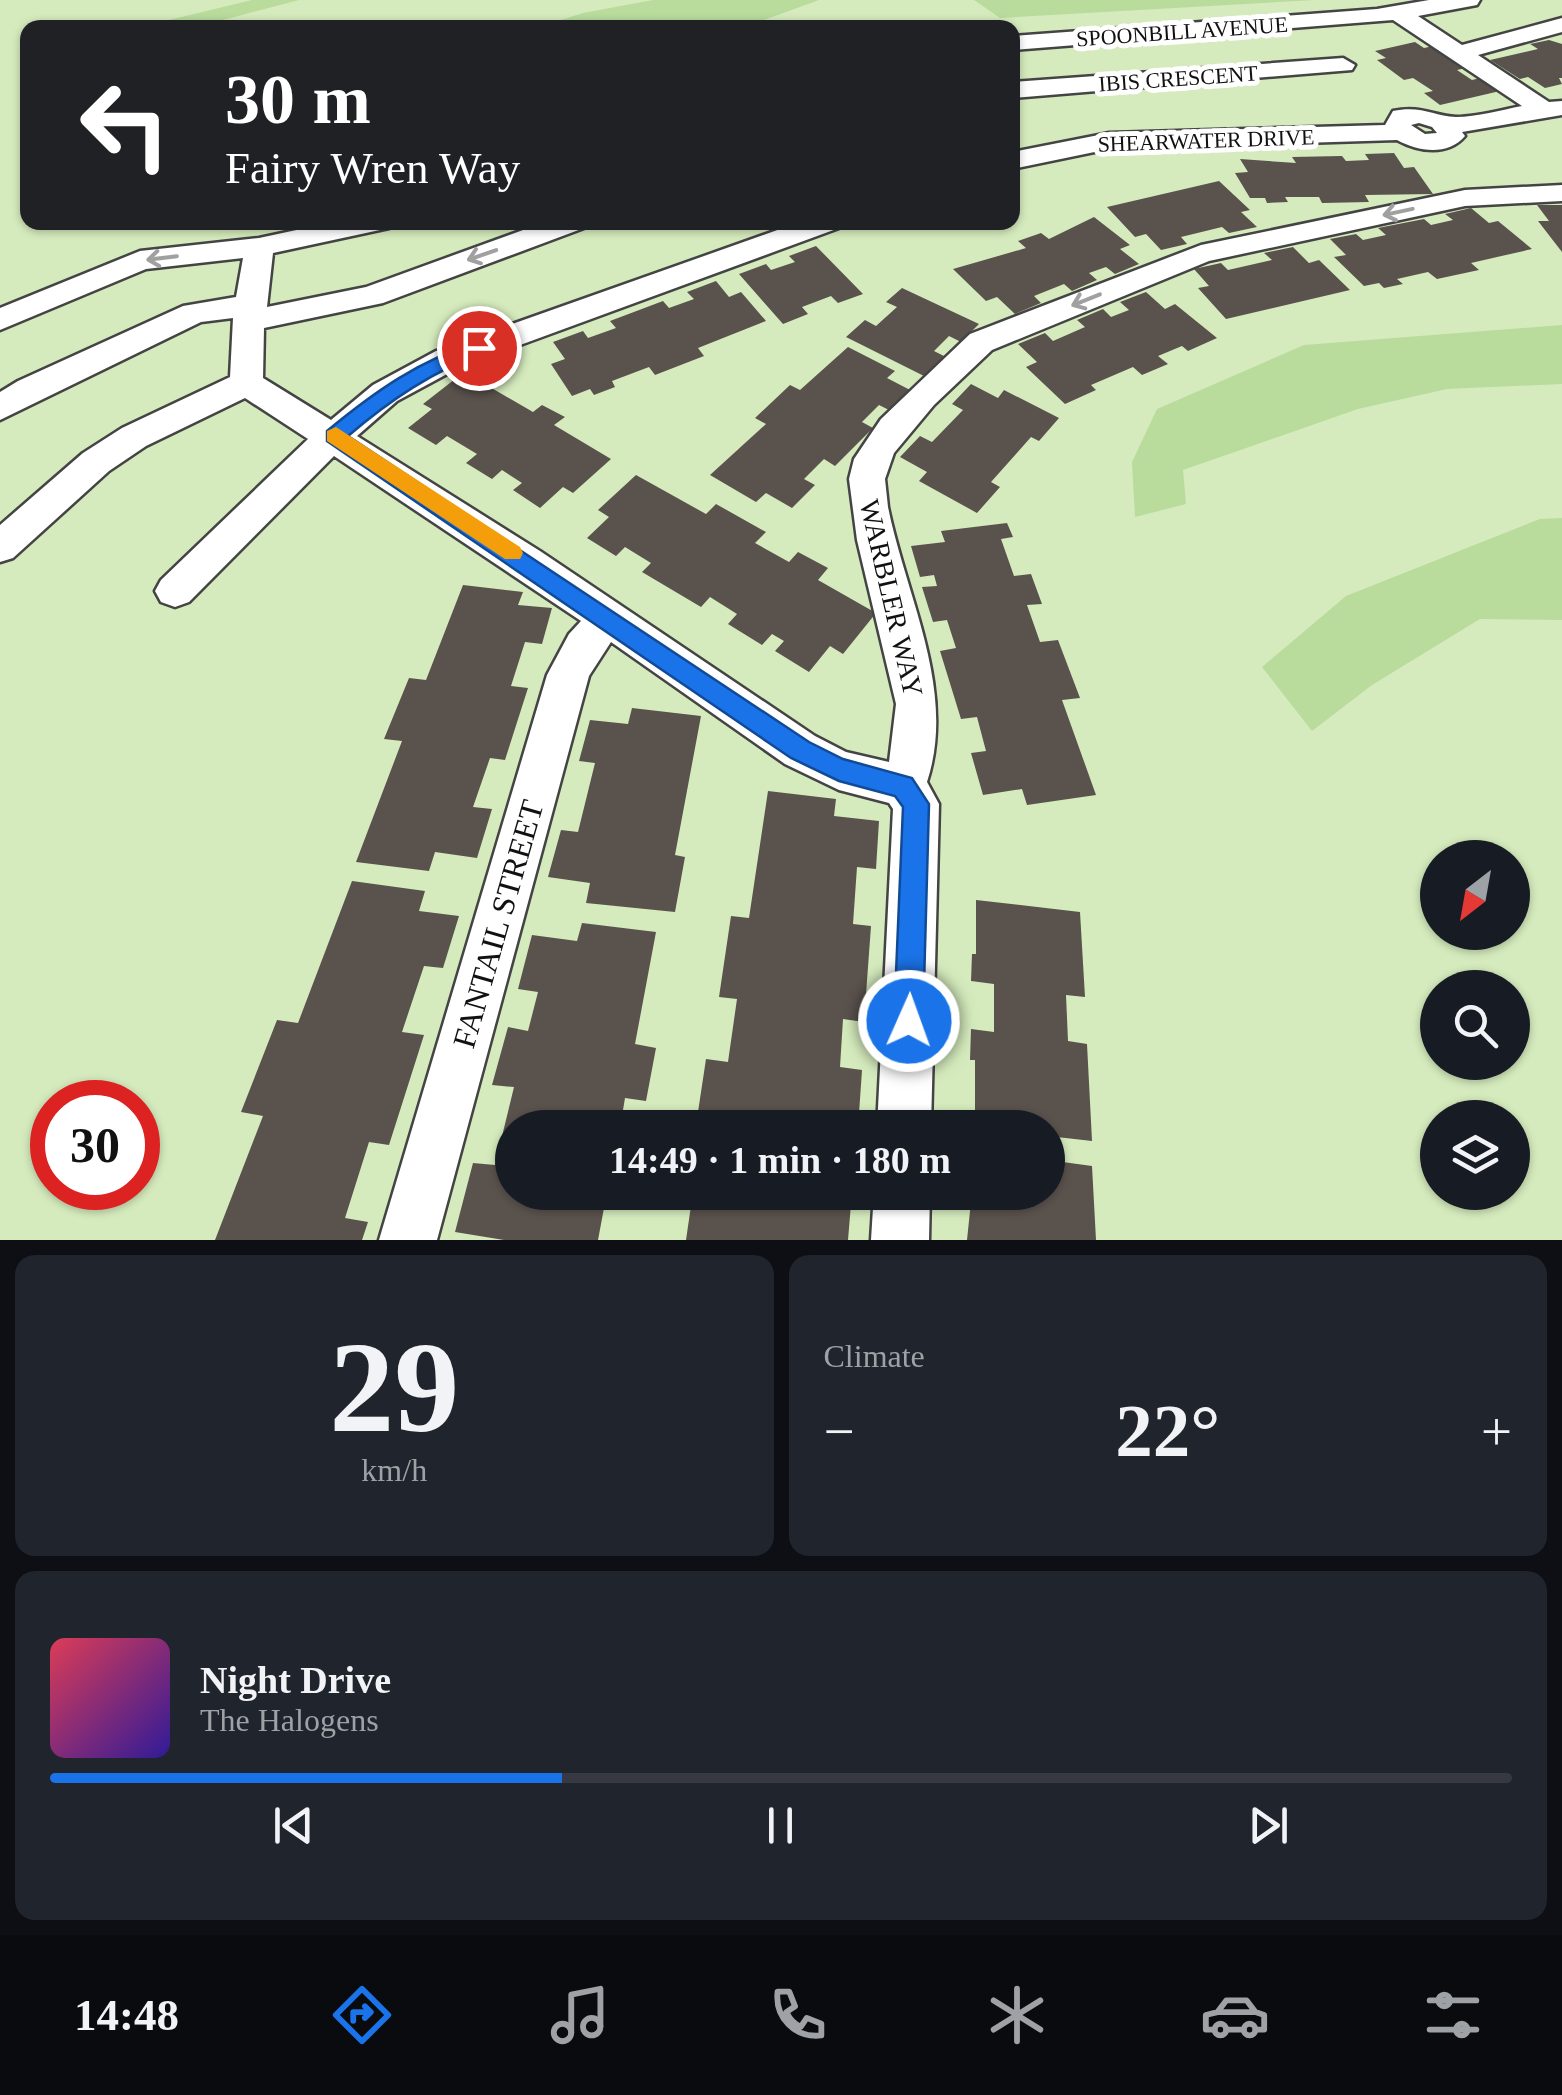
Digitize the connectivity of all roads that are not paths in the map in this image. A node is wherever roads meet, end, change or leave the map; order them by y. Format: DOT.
graph roads {
  1 [pos="1469,0"];
  2 [pos="1398,14"];
  3 [pos="1562,26"];
  4 [pos="1020,42"];
  5 [pos="1458,53"];
  6 [pos="1343,65"];
  7 [pos="1134,83"];
  8 [pos="1020,90"];
  9 [pos="1554,109"];
  10 [pos="1445,134"];
  11 [pos="1171,141"];
  12 [pos="1020,159"];
  13 [pos="1477,178"];
  14 [pos="1562,193"];
  15 [pos="339,230"];
  16 [pos="552,230"];
  17 [pos="807,230"];
  18 [pos="259,246"];
  19 [pos="252,312"];
  20 [pos="0,320"];
  21 [pos="246,382"];
  22 [pos="0,408"];
  23 [pos="334,436"];
  24 [pos="0,546"];
  25 [pos="175,591"];
  26 [pos="608,618"];
  27 [pos="904,786"];
  28 [pos="905,1110"];
  29 [pos="901,1210"];
  30 [pos="408,1240"];
  31 [pos="900,1240"];
  1 -- 2 [label="street, SPOONBILL AVENUE"];
  2 -- 4 [label="street, SPOONBILL AVENUE"];
  2 -- 5 [label="street"];
  3 -- 5 [label="street"];
  5 -- 9 [label="street"];
  6 -- 7 [label="street, IBIS CRESCENT"];
  7 -- 8 [label="street, IBIS CRESCENT"];
  7 -- 11 [label="street"];
  9 -- 10 [label="street"];
  10 -- 11 [label="street, SHEARWATER DRIVE"];
  10 -- 13 [label="street"];
  11 -- 12 [label="street, SHEARWATER DRIVE"];
  13 -- 14 [label="street, WARBLER WAY"];
  13 -- 27 [label="street, WARBLER WAY, one-way"];
  15 -- 18 [label="street"];
  16 -- 19 [label="street, one-way"];
  17 -- 23 [label="street"];
  18 -- 19 [label="street"];
  18 -- 20 [label="street, one-way"];
  19 -- 21 [label="street"];
  19 -- 22 [label="street"];
  21 -- 23 [label="street"];
  21 -- 24 [label="street"];
  23 -- 25 [label="street"];
  23 -- 26 [label="street"];
  26 -- 27 [label="street"];
  26 -- 30 [label="street, FANTAIL STREET"];
  27 -- 28 [label="street, WARBLER WAY"];
  29 -- 31 [label="street"];
}
